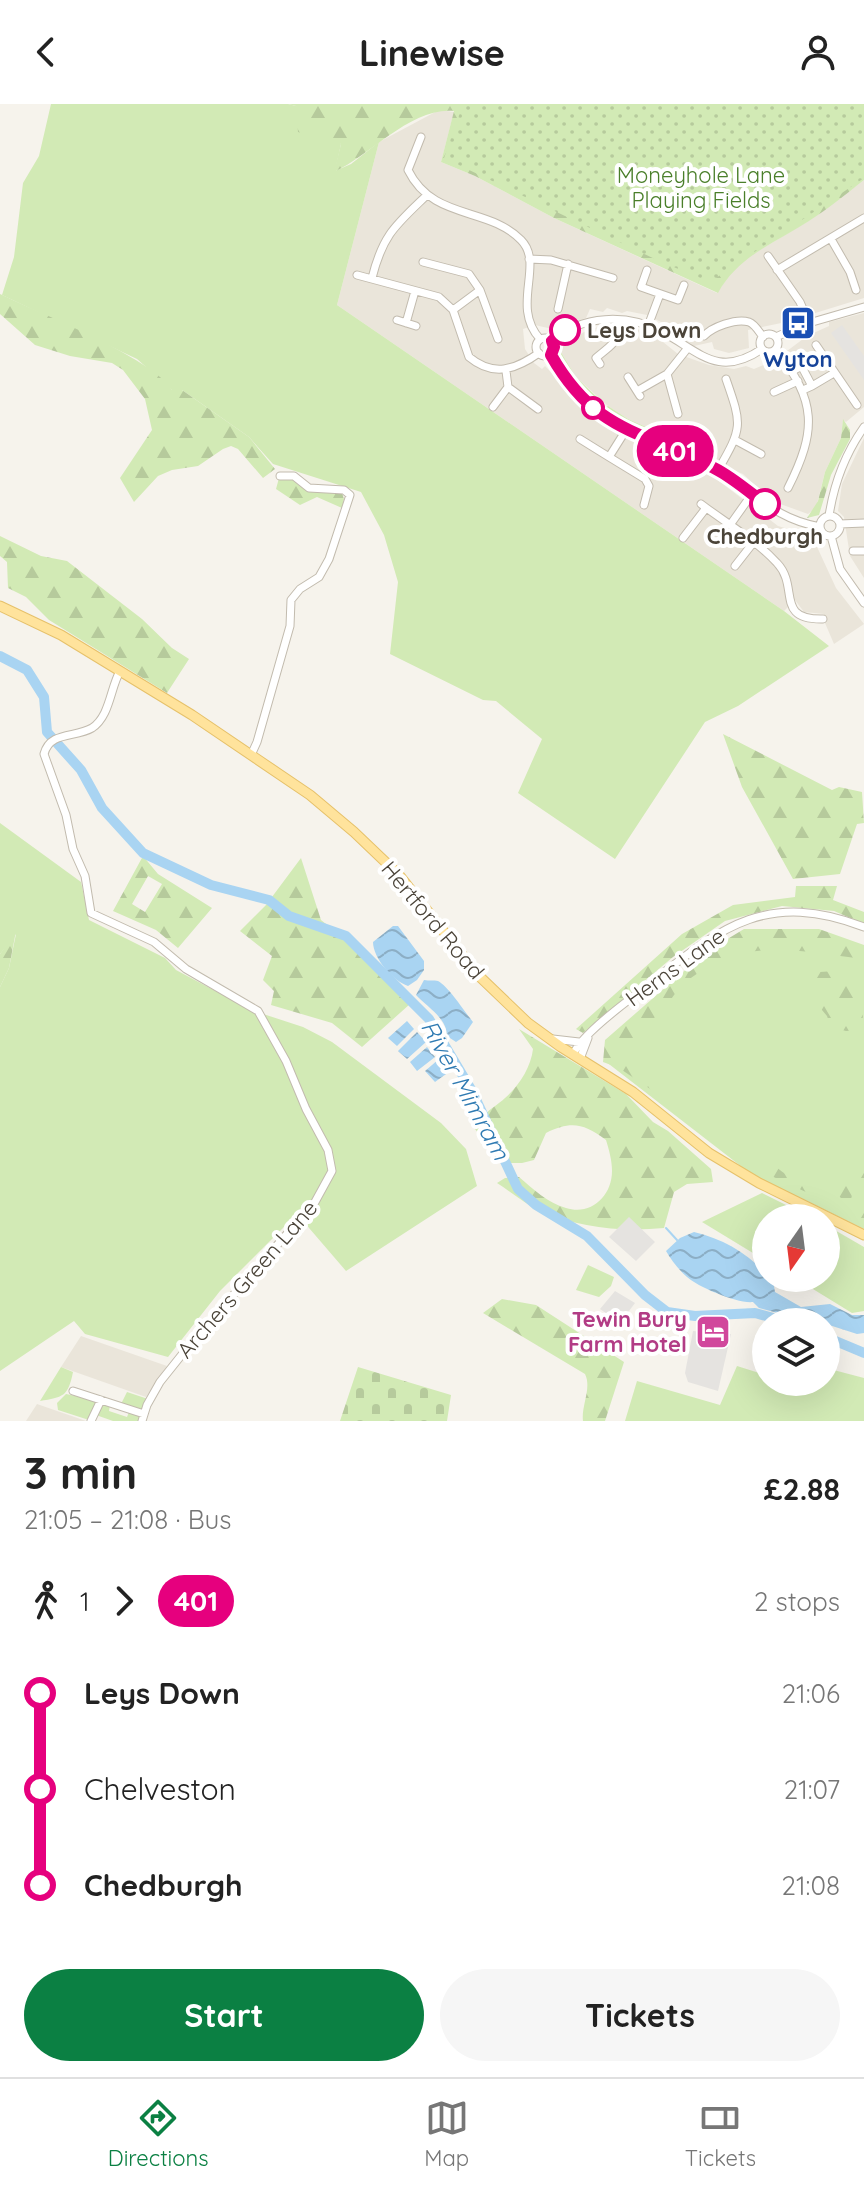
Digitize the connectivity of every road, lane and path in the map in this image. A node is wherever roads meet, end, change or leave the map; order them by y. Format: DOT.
graph roads {
  1 [pos="421,137"];
  2 [pos="427,195"];
  3 [pos="864,218"];
  4 [pos="831,239"];
  5 [pos="768,256"];
  6 [pos="529,259"];
  7 [pos="423,262"];
  8 [pos="568,264"];
  9 [pos="647,270"];
  10 [pos="777,270"];
  11 [pos="357,275"];
  12 [pos="372,278"];
  13 [pos="613,278"];
  14 [pos="684,285"];
  15 [pos="480,290"];
  16 [pos="856,290"];
  17 [pos="415,291"];
  18 [pos="660,294"];
  19 [pos="864,307"];
  20 [pos="558,309"];
  21 [pos="453,310"];
  22 [pos="397,320"];
  23 [pos="618,320"];
  24 [pos="406,323"];
  25 [pos="809,323"];
  26 [pos="416,326"];
  27 [pos="648,326"];
  28 [pos="704,336"];
  29 [pos="763,337"];
  30 [pos="776,337"];
  31 [pos="498,339"];
  32 [pos="540,339"];
  33 [pos="552,341"];
  34 [pos="816,345"];
  35 [pos="687,349"];
  36 [pos="762,349"];
  37 [pos="776,350"];
  38 [pos="539,353"];
  39 [pos="551,355"];
  40 [pos="600,364"];
  41 [pos="506,371"];
  42 [pos="792,371"];
  43 [pos="834,373"];
  44 [pos="667,374"];
  45 [pos="628,377"];
  46 [pos="726,379"];
  47 [pos="798,381"];
  48 [pos="812,386"];
  49 [pos="508,387"];
  50 [pos="803,390"];
  51 [pos="774,392"];
  52 [pos="538,395"];
  53 [pos="857,405"];
  54 [pos="493,407"];
  55 [pos="678,414"];
  56 [pos="864,427"];
  57 [pos="626,430"];
  58 [pos="580,439"];
  59 [pos="735,440"];
  60 [pos="761,454"];
  61 [pos="609,457"];
  62 [pos="718,470"];
  63 [pos="280,476"];
  64 [pos="788,488"];
  65 [pos="752,494"];
  66 [pos="644,505"];
  67 [pos="829,516"];
  68 [pos="864,523"];
  69 [pos="840,524"];
  70 [pos="730,525"];
  71 [pos="820,527"];
  72 [pos="831,536"];
  73 [pos="683,538"];
  74 [pos="753,543"];
  75 [pos="853,551"];
  76 [pos="864,551"];
  77 [pos="735,566"];
  78 [pos="864,603"];
  79 [pos="0,606"];
  80 [pos="823,619"];
  81 [pos="120,671"];
  82 [pos="252,753"];
  83 [pos="864,927"];
  84 [pos="589,1036"];
  85 [pos="547,1038"];
  86 [pos="579,1042"];
  87 [pos="576,1057"];
  88 [pos="864,1235"];
  89 [pos="73,1391"];
  90 [pos="101,1400"];
  91 [pos="143,1418"];
  92 [pos="91,1421"];
  1 -- 2 [label="street"];
  2 -- 6 [label="street"];
  2 -- 12 [label="street"];
  3 -- 4 [label="street"];
  4 -- 10 [label="street"];
  4 -- 16 [label="street"];
  5 -- 10 [label="street"];
  6 -- 8 [label="street"];
  6 -- 32 [label="street"];
  7 -- 15 [label="street"];
  8 -- 13 [label="street"];
  8 -- 20 [label="street"];
  9 -- 18 [label="street"];
  10 -- 25 [label="street"];
  11 -- 12 [label="street"];
  12 -- 17 [label="street"];
  14 -- 18 [label="street"];
  15 -- 21 [label="street"];
  15 -- 31 [label="street"];
  17 -- 21 [label="street"];
  17 -- 24 [label="street"];
  18 -- 27 [label="street"];
  19 -- 25 [label="street"];
  21 -- 41 [label="street"];
  22 -- 24 [label="street"];
  23 -- 27 [label="street"];
  23 -- 33 [label="street"];
  23 -- 40 [label="street"];
  24 -- 26 [label="street"];
  25 -- 30 [label="street"];
  27 -- 35 [label="street"];
  28 -- 29 [label="street"];
  29 -- 30 [label="street"];
  29 -- 36 [label="street"];
  30 -- 37 [label="street"];
  32 -- 33 [label="street"];
  32 -- 38 [label="street"];
  33 -- 39 [label="street"];
  34 -- 43 [label="street"];
  35 -- 36 [label="street"];
  35 -- 44 [label="street"];
  36 -- 37 [label="street"];
  37 -- 42 [label="street"];
  38 -- 39 [label="street"];
  38 -- 41 [label="street"];
  39 -- 57 [label="street"];
  41 -- 49 [label="street"];
  42 -- 47 [label="street"];
  42 -- 48 [label="street"];
  43 -- 48 [label="street"];
  43 -- 53 [label="street"];
  44 -- 45 [label="street"];
  44 -- 55 [label="street"];
  46 -- 59 [label="street"];
  47 -- 50 [label="street"];
  47 -- 51 [label="street"];
  48 -- 50 [label="street"];
  49 -- 52 [label="street"];
  49 -- 54 [label="street"];
  50 -- 64 [label="street"];
  56 -- 67 [label="street"];
  57 -- 61 [label="street"];
  57 -- 62 [label="street"];
  58 -- 61 [label="street"];
  59 -- 60 [label="street"];
  59 -- 62 [label="street"];
  61 -- 66 [label="street"];
  62 -- 65 [label="street"];
  63 -- 82 [label="street"];
  65 -- 70 [label="street"];
  65 -- 71 [label="street"];
  67 -- 69 [label="street"];
  67 -- 71 [label="street"];
  68 -- 69 [label="street"];
  69 -- 72 [label="street"];
  70 -- 73 [label="street"];
  70 -- 74 [label="street"];
  71 -- 72 [label="street"];
  72 -- 78 [label="street"];
  74 -- 77 [label="street"];
  74 -- 80 [label="street"];
  75 -- 76 [label="street"];
  79 -- 81 [label="main road, Hertford Road"];
  81 -- 82 [label="main road, Hertford Road"];
  81 -- 91 [label="street, Archers Green Lane"];
  82 -- 85 [label="main road, Hertford Road"];
  83 -- 84 [label="street, Herns Lane"];
  84 -- 86 [label="street, Herns Lane"];
  84 -- 87 [label="street, Herns Lane"];
  85 -- 86 [label="street"];
  85 -- 87 [label="main road, Hertford Road"];
  86 -- 87 [label="street"];
  87 -- 88 [label="main road, Hertford Road"];
  89 -- 90 [label="street"];
  90 -- 91 [label="street"];
  90 -- 92 [label="street"];
}
